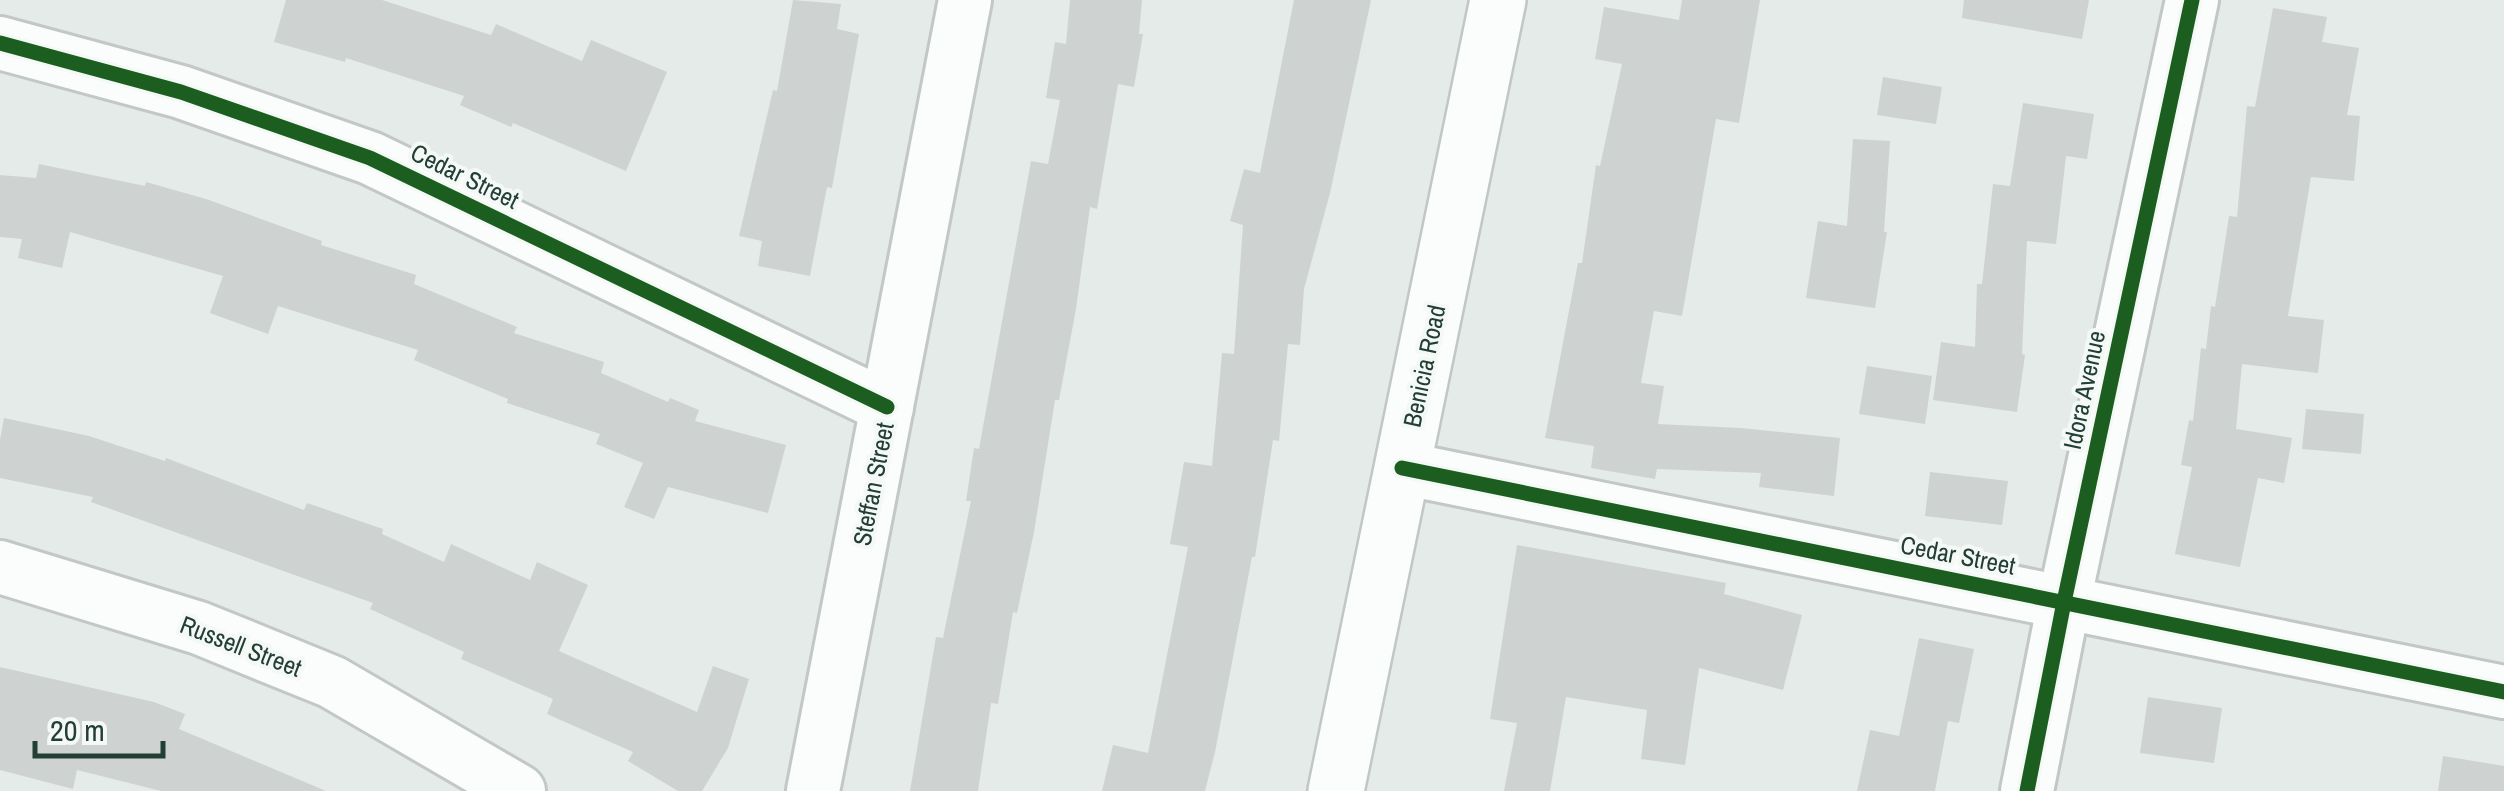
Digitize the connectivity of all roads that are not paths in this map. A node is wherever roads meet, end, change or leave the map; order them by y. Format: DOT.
graph roads {
  1 [pos="964,0"];
  2 [pos="1498,0"];
  3 [pos="2192,0"];
  4 [pos="0,43"];
  5 [pos="888,407"];
  6 [pos="1402,468"];
  7 [pos="0,567"];
  8 [pos="2064,602"];
  9 [pos="2504,692"];
  10 [pos="519,791"];
  11 [pos="813,791"];
  12 [pos="1336,791"];
  13 [pos="2027,791"];
  1 -- 5 [label="street, Steffan Street"];
  2 -- 6 [label="main road, Benicia Road"];
  3 -- 8 [label="street, Idora Avenue"];
  4 -- 5 [label="street, Cedar Street"];
  5 -- 11 [label="street, Steffan Street"];
  6 -- 8 [label="street, Cedar Street"];
  6 -- 12 [label="main road, Benicia Road"];
  7 -- 10 [label="street, Russell Street"];
  8 -- 9 [label="street, Cedar Street"];
  8 -- 13 [label="street, Idora Avenue"];
}
